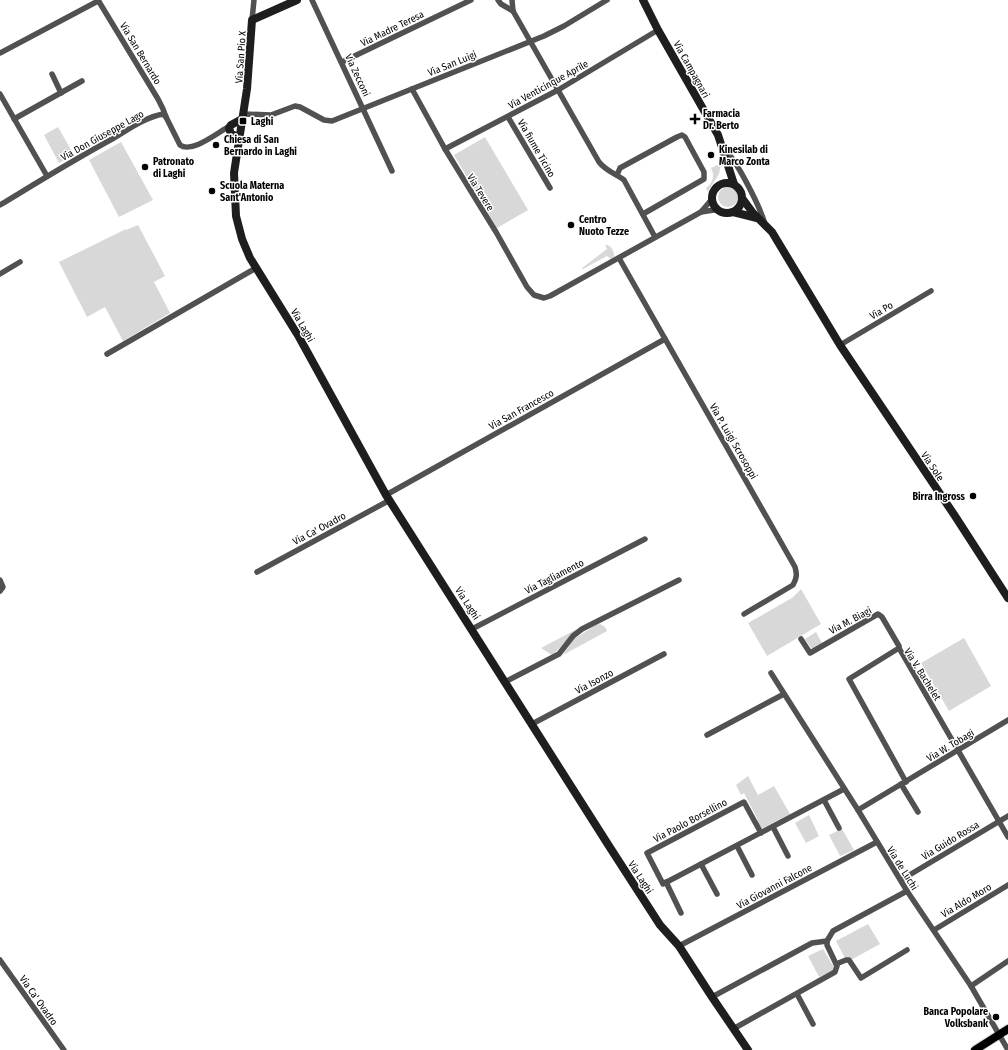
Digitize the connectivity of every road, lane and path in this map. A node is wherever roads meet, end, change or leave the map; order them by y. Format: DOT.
graph roads {
  1 [pos="98,0"];
  2 [pos="254,0"];
  3 [pos="297,0"];
  4 [pos="312,0"];
  5 [pos="471,0"];
  6 [pos="498,0"];
  7 [pos="512,0"];
  8 [pos="608,0"];
  9 [pos="643,0"];
  10 [pos="513,11"];
  11 [pos="252,20"];
  12 [pos="658,30"];
  13 [pos="531,41"];
  14 [pos="0,54"];
  15 [pos="342,62"];
  16 [pos="52,74"];
  17 [pos="82,81"];
  18 [pos="412,89"];
  19 [pos="558,90"];
  20 [pos="61,93"];
  21 [pos="0,94"];
  22 [pos="363,109"];
  23 [pos="166,117"];
  24 [pos="508,117"];
  25 [pos="14,119"];
  26 [pos="235,128"];
  27 [pos="723,148"];
  28 [pos="445,149"];
  29 [pos="726,160"];
  30 [pos="392,171"];
  31 [pos="617,175"];
  32 [pos="47,176"];
  33 [pos="734,184"];
  34 [pos="719,186"];
  35 [pos="550,188"];
  36 [pos="742,198"];
  37 [pos="712,199"];
  38 [pos="0,205"];
  39 [pos="719,210"];
  40 [pos="701,212"];
  41 [pos="733,212"];
  42 [pos="643,214"];
  43 [pos="762,221"];
  44 [pos="655,237"];
  45 [pos="619,258"];
  46 [pos="20,262"];
  47 [pos="256,268"];
  48 [pos="0,274"];
  49 [pos="931,291"];
  50 [pos="665,339"];
  51 [pos="840,345"];
  52 [pos="107,354"];
  53 [pos="388,497"];
  54 [pos="645,539"];
  55 [pos="257,572"];
  56 [pos="0,580"];
  57 [pos="679,580"];
  58 [pos="1,589"];
  59 [pos="1008,598"];
  60 [pos="744,614"];
  61 [pos="472,629"];
  62 [pos="801,638"];
  63 [pos="899,648"];
  64 [pos="664,654"];
  65 [pos="771,673"];
  66 [pos="505,682"];
  67 [pos="784,694"];
  68 [pos="1008,720"];
  69 [pos="532,724"];
  70 [pos="707,735"];
  71 [pos="958,751"];
  72 [pos="904,783"];
  73 [pos="844,789"];
  74 [pos="824,800"];
  75 [pos="858,810"];
  76 [pos="918,812"];
  77 [pos="1008,816"];
  78 [pos="999,822"];
  79 [pos="773,827"];
  80 [pos="839,828"];
  81 [pos="761,833"];
  82 [pos="1008,838"];
  83 [pos="876,842"];
  84 [pos="737,846"];
  85 [pos="788,856"];
  86 [pos="701,864"];
  87 [pos="752,875"];
  88 [pos="901,880"];
  89 [pos="666,882"];
  90 [pos="1008,885"];
  91 [pos="907,891"];
  92 [pos="717,894"];
  93 [pos="681,913"];
  94 [pos="934,930"];
  95 [pos="827,940"];
  96 [pos="679,946"];
  97 [pos="907,950"];
  98 [pos="0,960"];
  99 [pos="1008,961"];
  100 [pos="836,964"];
  101 [pos="970,986"];
  102 [pos="797,994"];
  103 [pos="712,997"];
  104 [pos="813,1024"];
  105 [pos="733,1029"];
  106 [pos="1008,1029"];
  107 [pos="999,1034"];
  108 [pos="64,1050"];
  109 [pos="748,1050"];
  110 [pos="975,1050"];
  111 [pos="1008,1050"];
  1 -- 14 [label="street"];
  1 -- 23 [label="street, Via San Bernardo"];
  2 -- 11 [label="street"];
  3 -- 11 [label="street, Via San Pio X"];
  4 -- 15 [label="street, Via Zecconi"];
  5 -- 15 [label="street, Via Madre Teresa"];
  6 -- 10 [label="street"];
  7 -- 10 [label="street"];
  8 -- 13 [label="street, Via San Luigi"];
  9 -- 12 [label="street, Via Campagnari"];
  10 -- 13 [label="street"];
  11 -- 26 [label="street, Via San Pio X"];
  12 -- 19 [label="street, Via Venticinque Aprile"];
  12 -- 27 [label="street, Via Campagnari"];
  13 -- 18 [label="street, Via San Luigi"];
  13 -- 19 [label="street"];
  15 -- 22 [label="street, Via Zecconi"];
  16 -- 20 [label="street"];
  17 -- 20 [label="street"];
  18 -- 22 [label="street, Via San Luigi"];
  18 -- 28 [label="street, Via Tevere"];
  19 -- 24 [label="street, Via Venticinque Aprile"];
  19 -- 31 [label="street"];
  20 -- 25 [label="street"];
  21 -- 25 [label="street"];
  22 -- 26 [label="street, Via Zecconi"];
  22 -- 30 [label="street"];
  23 -- 26 [label="street"];
  23 -- 32 [label="street, Via Don Giuseppe Lago"];
  24 -- 28 [label="street, Via Venticinque Aprile"];
  24 -- 35 [label="street, Via fiume Ticino"];
  25 -- 32 [label="street"];
  26 -- 47 [label="street, Via Laghi"];
  27 -- 29 [label="street, Via Campagnari"];
  27 -- 43 [label="street, Via Campagnari"];
  28 -- 45 [label="street, Via Tevere"];
  29 -- 33 [label="street, Via Campagnari"];
  29 -- 34 [label="street, Via Campagnari"];
  31 -- 42 [label="street"];
  31 -- 42 [label="street"];
  32 -- 38 [label="street, Via Don Giuseppe Lago"];
  33 -- 34 [label="street"];
  33 -- 36 [label="street"];
  34 -- 37 [label="street"];
  36 -- 41 [label="street"];
  36 -- 43 [label="street, Via Campagnari"];
  37 -- 39 [label="street"];
  37 -- 40 [label="street"];
  39 -- 40 [label="street"];
  39 -- 41 [label="street"];
  40 -- 44 [label="street"];
  41 -- 43 [label="street"];
  42 -- 44 [label="street"];
  43 -- 51 [label="street, Via Campagnari"];
  44 -- 45 [label="street"];
  45 -- 50 [label="street, Via P. Luigi Scrosoppi"];
  46 -- 48 [label="street"];
  47 -- 52 [label="street"];
  47 -- 53 [label="street, Via Laghi"];
  49 -- 51 [label="street, Via Po"];
  50 -- 53 [label="street, Via San Francesco"];
  50 -- 60 [label="street, Via P. Luigi Scrosoppi"];
  51 -- 59 [label="street, Via Sole"];
  53 -- 55 [label="street, Via Ca' Ovadro"];
  53 -- 61 [label="street, Via Laghi"];
  54 -- 61 [label="street, Via Tagliamento"];
  56 -- 58 [label="street"];
  57 -- 66 [label="street"];
  61 -- 66 [label="street, Via Laghi"];
  62 -- 63 [label="street, Via M. Biagi"];
  63 -- 71 [label="street, Via V. Bachelet"];
  63 -- 72 [label="street, Via V. Bachelet"];
  64 -- 69 [label="street, Via Isonzo"];
  65 -- 67 [label="street, Via de Luchi"];
  66 -- 69 [label="street, Via Laghi"];
  67 -- 70 [label="street"];
  67 -- 73 [label="street, Via de Luchi"];
  68 -- 71 [label="street, Via W. Tobagi"];
  69 -- 96 [label="street, Via Laghi"];
  71 -- 72 [label="street, Via W. Tobagi"];
  71 -- 78 [label="street, Via V. Bachelet"];
  72 -- 75 [label="street, Via W. Tobagi"];
  72 -- 76 [label="street"];
  73 -- 74 [label="street"];
  73 -- 75 [label="street, Via de Luchi"];
  74 -- 79 [label="street"];
  74 -- 80 [label="street"];
  75 -- 83 [label="street, Via de Luchi"];
  77 -- 78 [label="street, Via Guido Rossa"];
  78 -- 82 [label="street, Via V. Bachelet"];
  78 -- 88 [label="street, Via Guido Rossa"];
  79 -- 81 [label="street"];
  79 -- 85 [label="street"];
  81 -- 84 [label="street"];
  81 -- 89 [label="street, Via Paolo Borsellino"];
  83 -- 88 [label="street, Via de Luchi"];
  83 -- 96 [label="street, Via Giovanni Falcone"];
  84 -- 86 [label="street"];
  84 -- 87 [label="street"];
  86 -- 89 [label="street"];
  86 -- 92 [label="street"];
  88 -- 91 [label="street, Via de Luchi"];
  89 -- 93 [label="street, Via Paolo Borsellino"];
  90 -- 94 [label="street, Via Aldo Moro"];
  91 -- 94 [label="street, Via de Luchi"];
  91 -- 95 [label="street"];
  94 -- 101 [label="street, Via de Luchi"];
  95 -- 100 [label="street"];
  95 -- 103 [label="street"];
  96 -- 103 [label="street, Via Laghi"];
  97 -- 100 [label="street"];
  98 -- 108 [label="street, Via Ca' Ovadro"];
  99 -- 101 [label="street"];
  100 -- 102 [label="street"];
  101 -- 107 [label="street, Via de Luchi"];
  102 -- 104 [label="street"];
  102 -- 105 [label="street"];
  103 -- 105 [label="street, Via Laghi"];
  105 -- 109 [label="street, Via Laghi"];
  106 -- 107 [label="main road"];
  107 -- 110 [label="main road"];
  107 -- 111 [label="street, Via de Luchi"];
}
